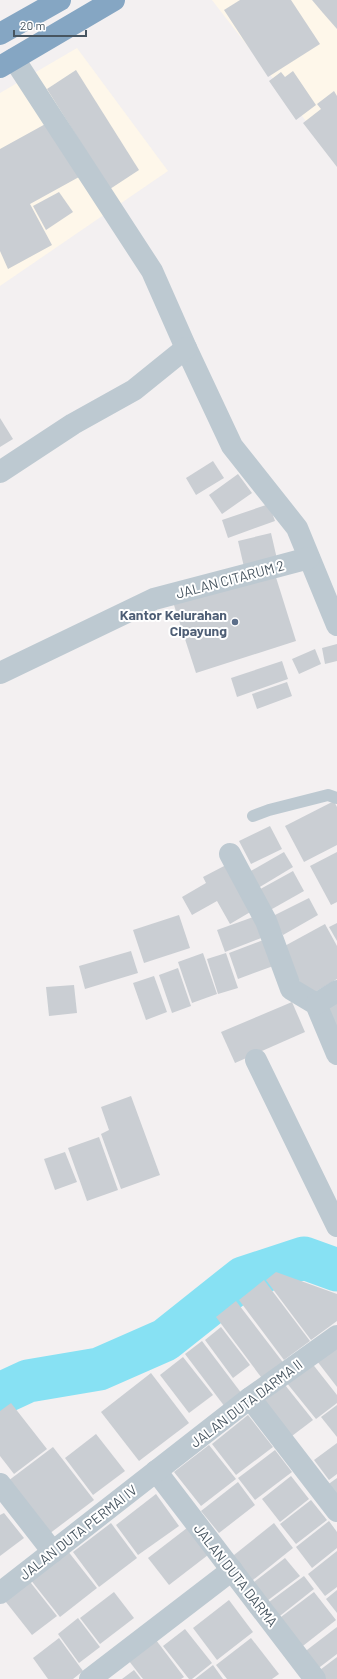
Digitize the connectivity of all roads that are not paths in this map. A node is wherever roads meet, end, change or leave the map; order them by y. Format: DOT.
graph roads {
  1 [pos="60,0"];
  2 [pos="114,0"];
  3 [pos="0,34"];
  4 [pos="7,63"];
  5 [pos="186,348"];
  6 [pos="0,472"];
  7 [pos="309,558"];
  8 [pos="337,626"];
  9 [pos="0,673"];
  10 [pos="337,798"];
  11 [pos="253,816"];
  12 [pos="230,854"];
  13 [pos="337,991"];
  14 [pos="316,1004"];
  15 [pos="337,1054"];
  16 [pos="256,1060"];
  17 [pos="337,1226"];
  18 [pos="337,1336"];
  19 [pos="250,1398"];
  20 [pos="156,1471"];
  21 [pos="0,1484"];
  22 [pos="337,1511"];
  23 [pos="52,1552"];
  24 [pos="232,1570"];
  25 [pos="0,1593"];
  26 [pos="307,1676"];
  27 [pos="90,1679"];
  1 -- 3 [label="highway"];
  2 -- 4 [label="highway"];
  4 -- 5 [label="street"];
  5 -- 6 [label="street"];
  5 -- 7 [label="street"];
  7 -- 8 [label="street"];
  7 -- 9 [label="street, JALAN CITARUM 2"];
  10 -- 11 [label="lane"];
  12 -- 14 [label="street"];
  13 -- 14 [label="street"];
  14 -- 15 [label="street"];
  16 -- 17 [label="street"];
  18 -- 19 [label="street, JALAN DUTA DARMA II"];
  19 -- 20 [label="street, JALAN DUTA DARMA II"];
  19 -- 22 [label="street"];
  20 -- 23 [label="street, JALAN DUTA PERMAI IV"];
  20 -- 24 [label="street, JALAN DUTA DARMA"];
  21 -- 23 [label="street"];
  23 -- 25 [label="street, JALAN DUTA PERMAI IV"];
  24 -- 26 [label="street, JALAN DUTA DARMA"];
  24 -- 27 [label="street"];
}
